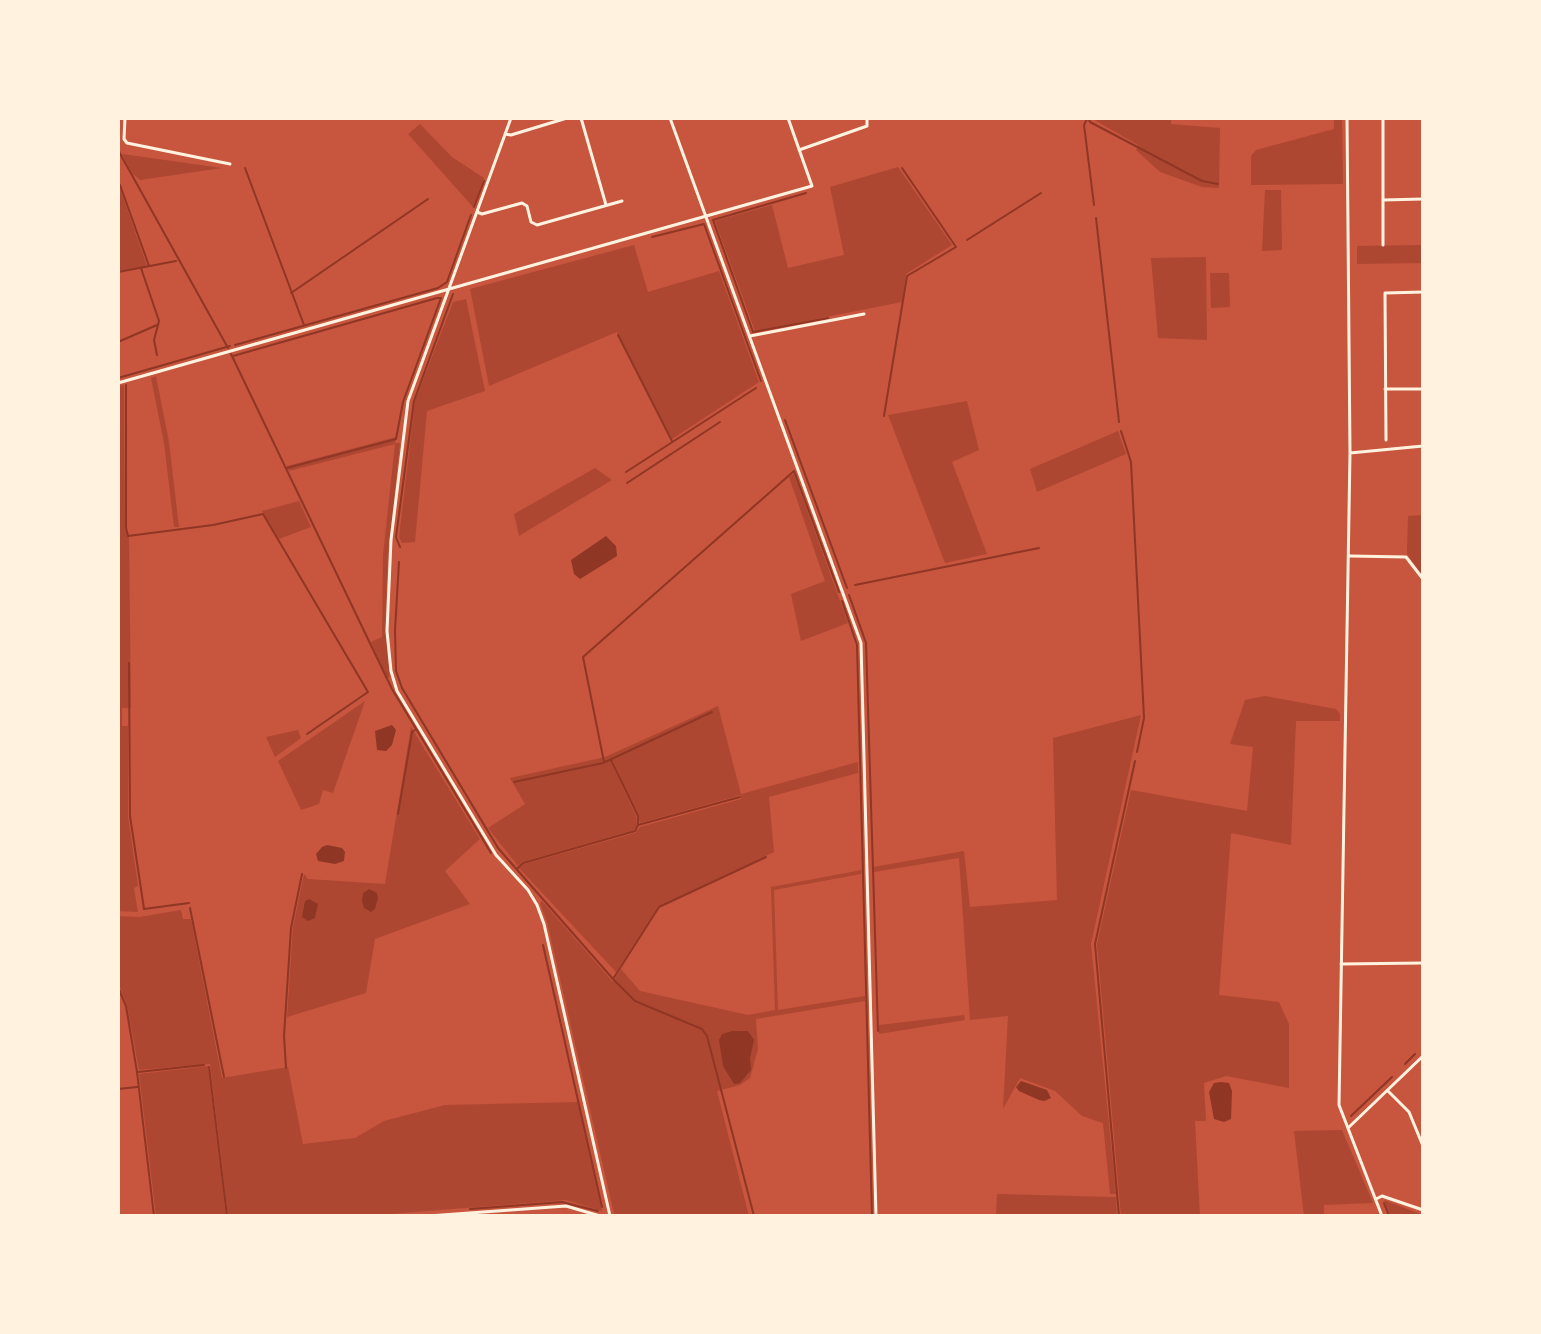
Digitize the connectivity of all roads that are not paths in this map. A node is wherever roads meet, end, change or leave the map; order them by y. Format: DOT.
graph roads {
  1 [pos="125,118"];
  2 [pos="511,118"];
  3 [pos="567,118"];
  4 [pos="581,118"];
  5 [pos="670,118"];
  6 [pos="788,118"];
  7 [pos="867,118"];
  8 [pos="1347,118"];
  9 [pos="1383,118"];
  10 [pos="505,134"];
  11 [pos="799,150"];
  12 [pos="230,164"];
  13 [pos="1423,199"];
  14 [pos="1383,200"];
  15 [pos="622,201"];
  16 [pos="606,205"];
  17 [pos="477,212"];
  18 [pos="706,216"];
  19 [pos="1383,245"];
  20 [pos="449,289"];
  21 [pos="1423,292"];
  22 [pos="864,314"];
  23 [pos="750,336"];
  24 [pos="118,383"];
  25 [pos="1385,389"];
  26 [pos="1423,389"];
  27 [pos="1386,440"];
  28 [pos="1423,446"];
  29 [pos="1350,453"];
  30 [pos="1348,556"];
  31 [pos="1423,579"];
  32 [pos="1423,963"];
  33 [pos="1341,964"];
  34 [pos="1423,1056"];
  35 [pos="1388,1091"];
  36 [pos="1346,1128"];
  37 [pos="1423,1146"];
  38 [pos="1376,1199"];
  39 [pos="1423,1210"];
  40 [pos="428,1216"];
  41 [pos="600,1216"];
  42 [pos="610,1216"];
  43 [pos="876,1216"];
  44 [pos="1382,1216"];
  1 -- 12 [label="street"];
  2 -- 10 [label="street"];
  3 -- 10 [label="street"];
  4 -- 16 [label="street"];
  5 -- 18 [label="street"];
  6 -- 11 [label="street"];
  7 -- 11 [label="street"];
  8 -- 29 [label="street"];
  9 -- 14 [label="street"];
  10 -- 17 [label="street"];
  11 -- 18 [label="street"];
  13 -- 14 [label="street"];
  14 -- 19 [label="street"];
  15 -- 16 [label="street"];
  16 -- 17 [label="street"];
  17 -- 20 [label="street"];
  18 -- 20 [label="street"];
  18 -- 23 [label="street"];
  20 -- 24 [label="street"];
  20 -- 42 [label="street"];
  21 -- 25 [label="street"];
  22 -- 23 [label="street"];
  23 -- 43 [label="street"];
  25 -- 26 [label="street"];
  25 -- 27 [label="street"];
  28 -- 29 [label="street"];
  29 -- 30 [label="street"];
  30 -- 31 [label="street"];
  30 -- 33 [label="street"];
  32 -- 33 [label="street"];
  33 -- 36 [label="street"];
  34 -- 35 [label="street"];
  35 -- 36 [label="street"];
  35 -- 37 [label="street"];
  36 -- 38 [label="street"];
  38 -- 39 [label="street"];
  38 -- 44 [label="street"];
  40 -- 41 [label="street"];
}
